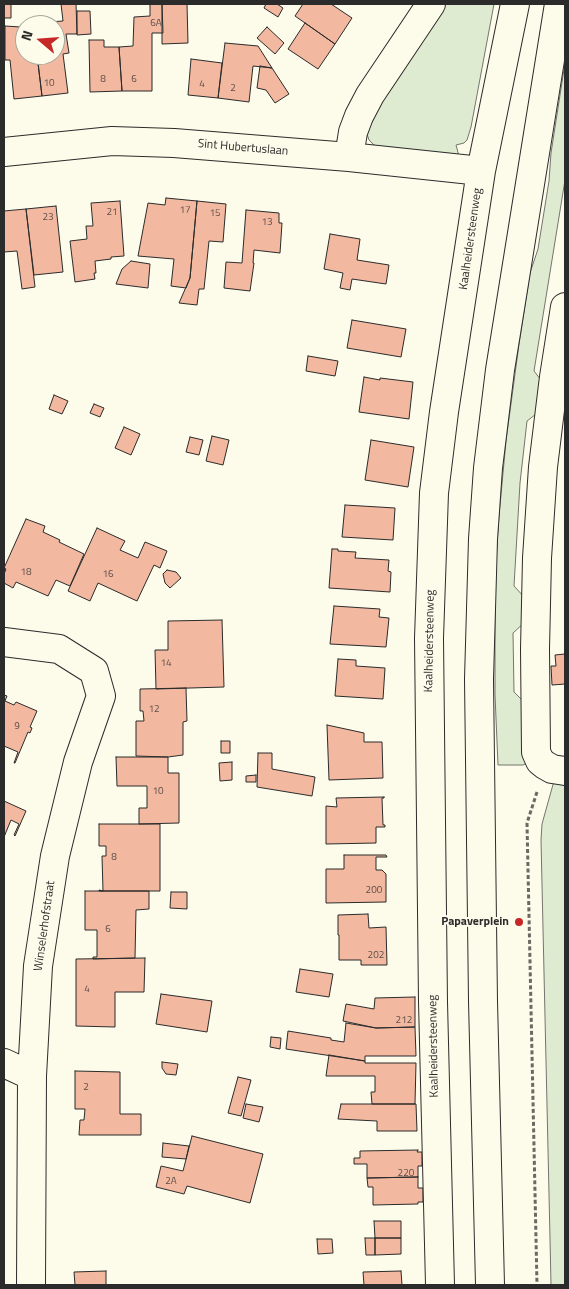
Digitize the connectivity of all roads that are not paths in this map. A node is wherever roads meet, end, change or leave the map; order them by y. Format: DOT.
graph roads {
  1 [pos="431,4"];
  2 [pos="515,4"];
  3 [pos="560,4"];
  4 [pos="4,152"];
  5 [pos="349,157"];
  6 [pos="481,171"];
  7 [pos="565,307"];
  8 [pos="4,642"];
  9 [pos="555,768"];
  10 [pos="4,1063"];
  11 [pos="32,1076"];
  12 [pos="31,1285"];
  13 [pos="440,1285"];
  14 [pos="490,1285"];
  1 -- 5 [label="street"];
  2 -- 6 [label="street, Kaalheidersteenweg"];
  3 -- 14 [label="street"];
  4 -- 5 [label="street, Sint Hubertuslaan"];
  5 -- 6 [label="street, Sint Hubertuslaan"];
  6 -- 13 [label="street, Kaalheidersteenweg"];
  7 -- 9 [label="street"];
  8 -- 11 [label="street, Winselerhofstraat"];
  10 -- 11 [label="street"];
  11 -- 12 [label="street, Winselerhofstraat"];
}
